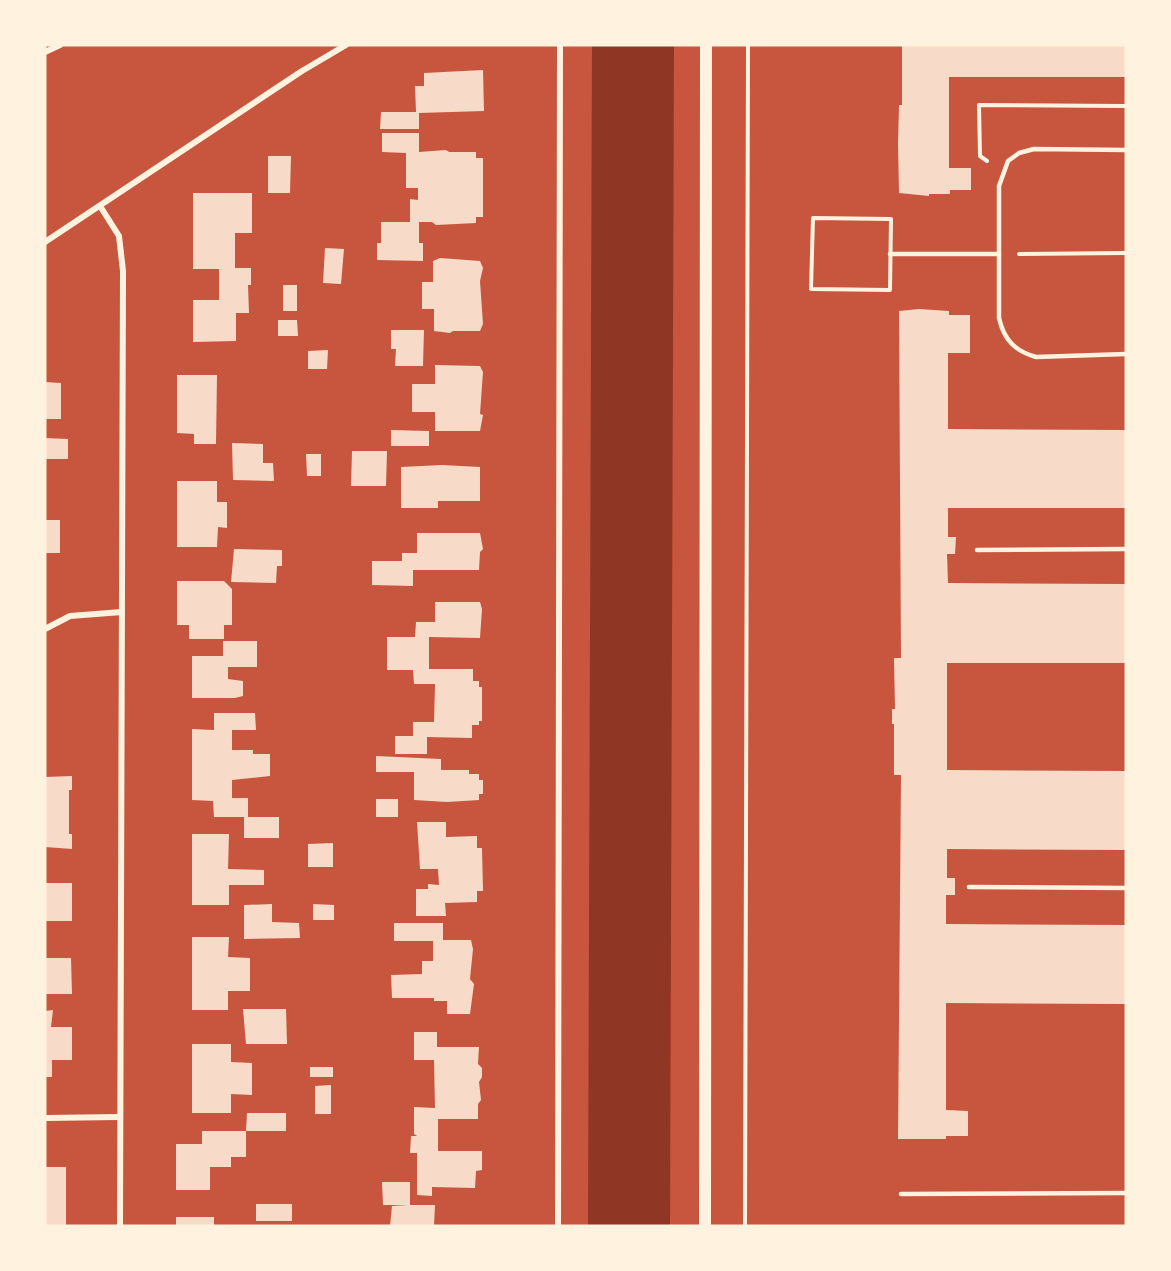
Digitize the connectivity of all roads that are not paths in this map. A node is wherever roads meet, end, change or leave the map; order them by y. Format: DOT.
graph roads {
  1 [pos="60,45"];
  2 [pos="346,45"];
  3 [pos="560,45"];
  4 [pos="706,45"];
  5 [pos="45,52"];
  6 [pos="1126,150"];
  7 [pos="100,207"];
  8 [pos="45,242"];
  9 [pos="890,254"];
  10 [pos="999,254"];
  11 [pos="1126,354"];
  12 [pos="1126,549"];
  13 [pos="977,550"];
  14 [pos="122,612"];
  15 [pos="45,629"];
  16 [pos="969,887"];
  17 [pos="1126,888"];
  18 [pos="119,1117"];
  19 [pos="45,1118"];
  20 [pos="1126,1193"];
  21 [pos="901,1194"];
  22 [pos="120,1226"];
  23 [pos="558,1226"];
  24 [pos="705,1226"];
  1 -- 5 [label="street"];
  2 -- 7 [label="street"];
  3 -- 23 [label="street"];
  4 -- 24 [label="main road"];
  6 -- 10 [label="lane"];
  7 -- 8 [label="street"];
  7 -- 14 [label="street"];
  9 -- 10 [label="lane"];
  10 -- 11 [label="lane"];
  12 -- 13 [label="lane"];
  14 -- 15 [label="street"];
  14 -- 18 [label="street"];
  16 -- 17 [label="lane"];
  18 -- 19 [label="street"];
  18 -- 22 [label="street"];
  20 -- 21 [label="lane"];
}
